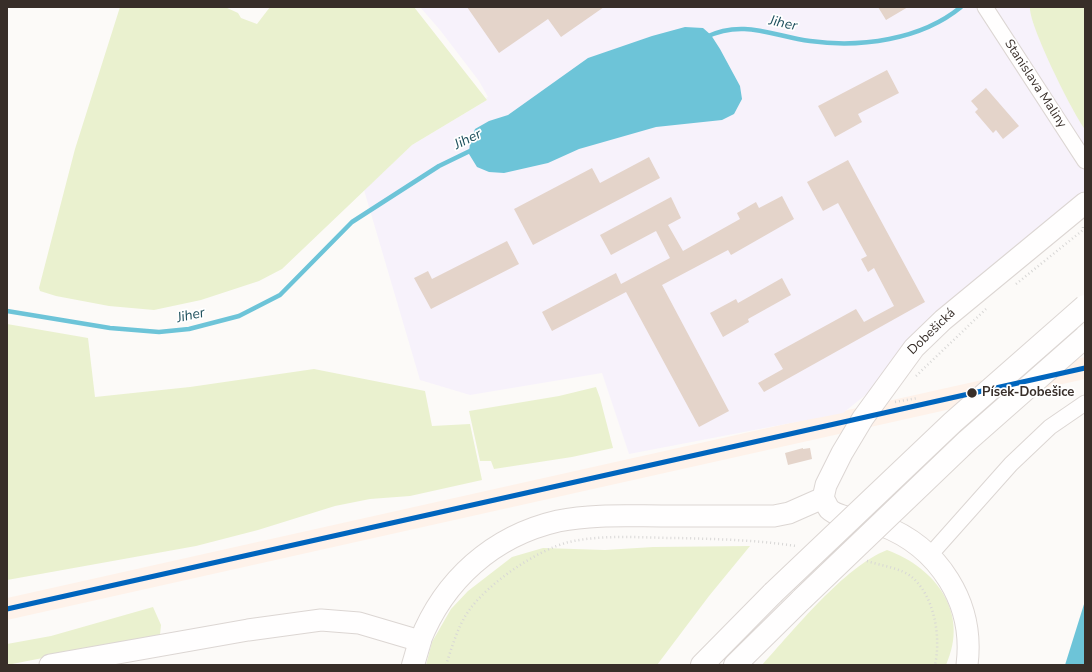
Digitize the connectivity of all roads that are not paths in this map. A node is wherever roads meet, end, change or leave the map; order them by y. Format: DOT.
graph roads {
  1 [pos="985,7"];
  2 [pos="1085,161"];
  3 [pos="1079,207"];
  4 [pos="1085,306"];
  5 [pos="1085,337"];
  6 [pos="1085,403"];
  7 [pos="823,498"];
  8 [pos="930,555"];
  9 [pos="420,641"];
  10 [pos="50,665"];
  11 [pos="413,665"];
  12 [pos="702,665"];
  13 [pos="735,665"];
  14 [pos="967,665"];
  1 -- 2 [label="street, Stanislava Maliny"];
  3 -- 7 [label="street, Dobešická"];
  4 -- 12 [label="highway, bridge"];
  5 -- 13 [label="highway, bridge"];
  6 -- 8 [label="street"];
  7 -- 8 [label="street"];
  7 -- 9 [label="street"];
  8 -- 14 [label="street"];
  9 -- 10 [label="street"];
  9 -- 11 [label="highway"];
}
